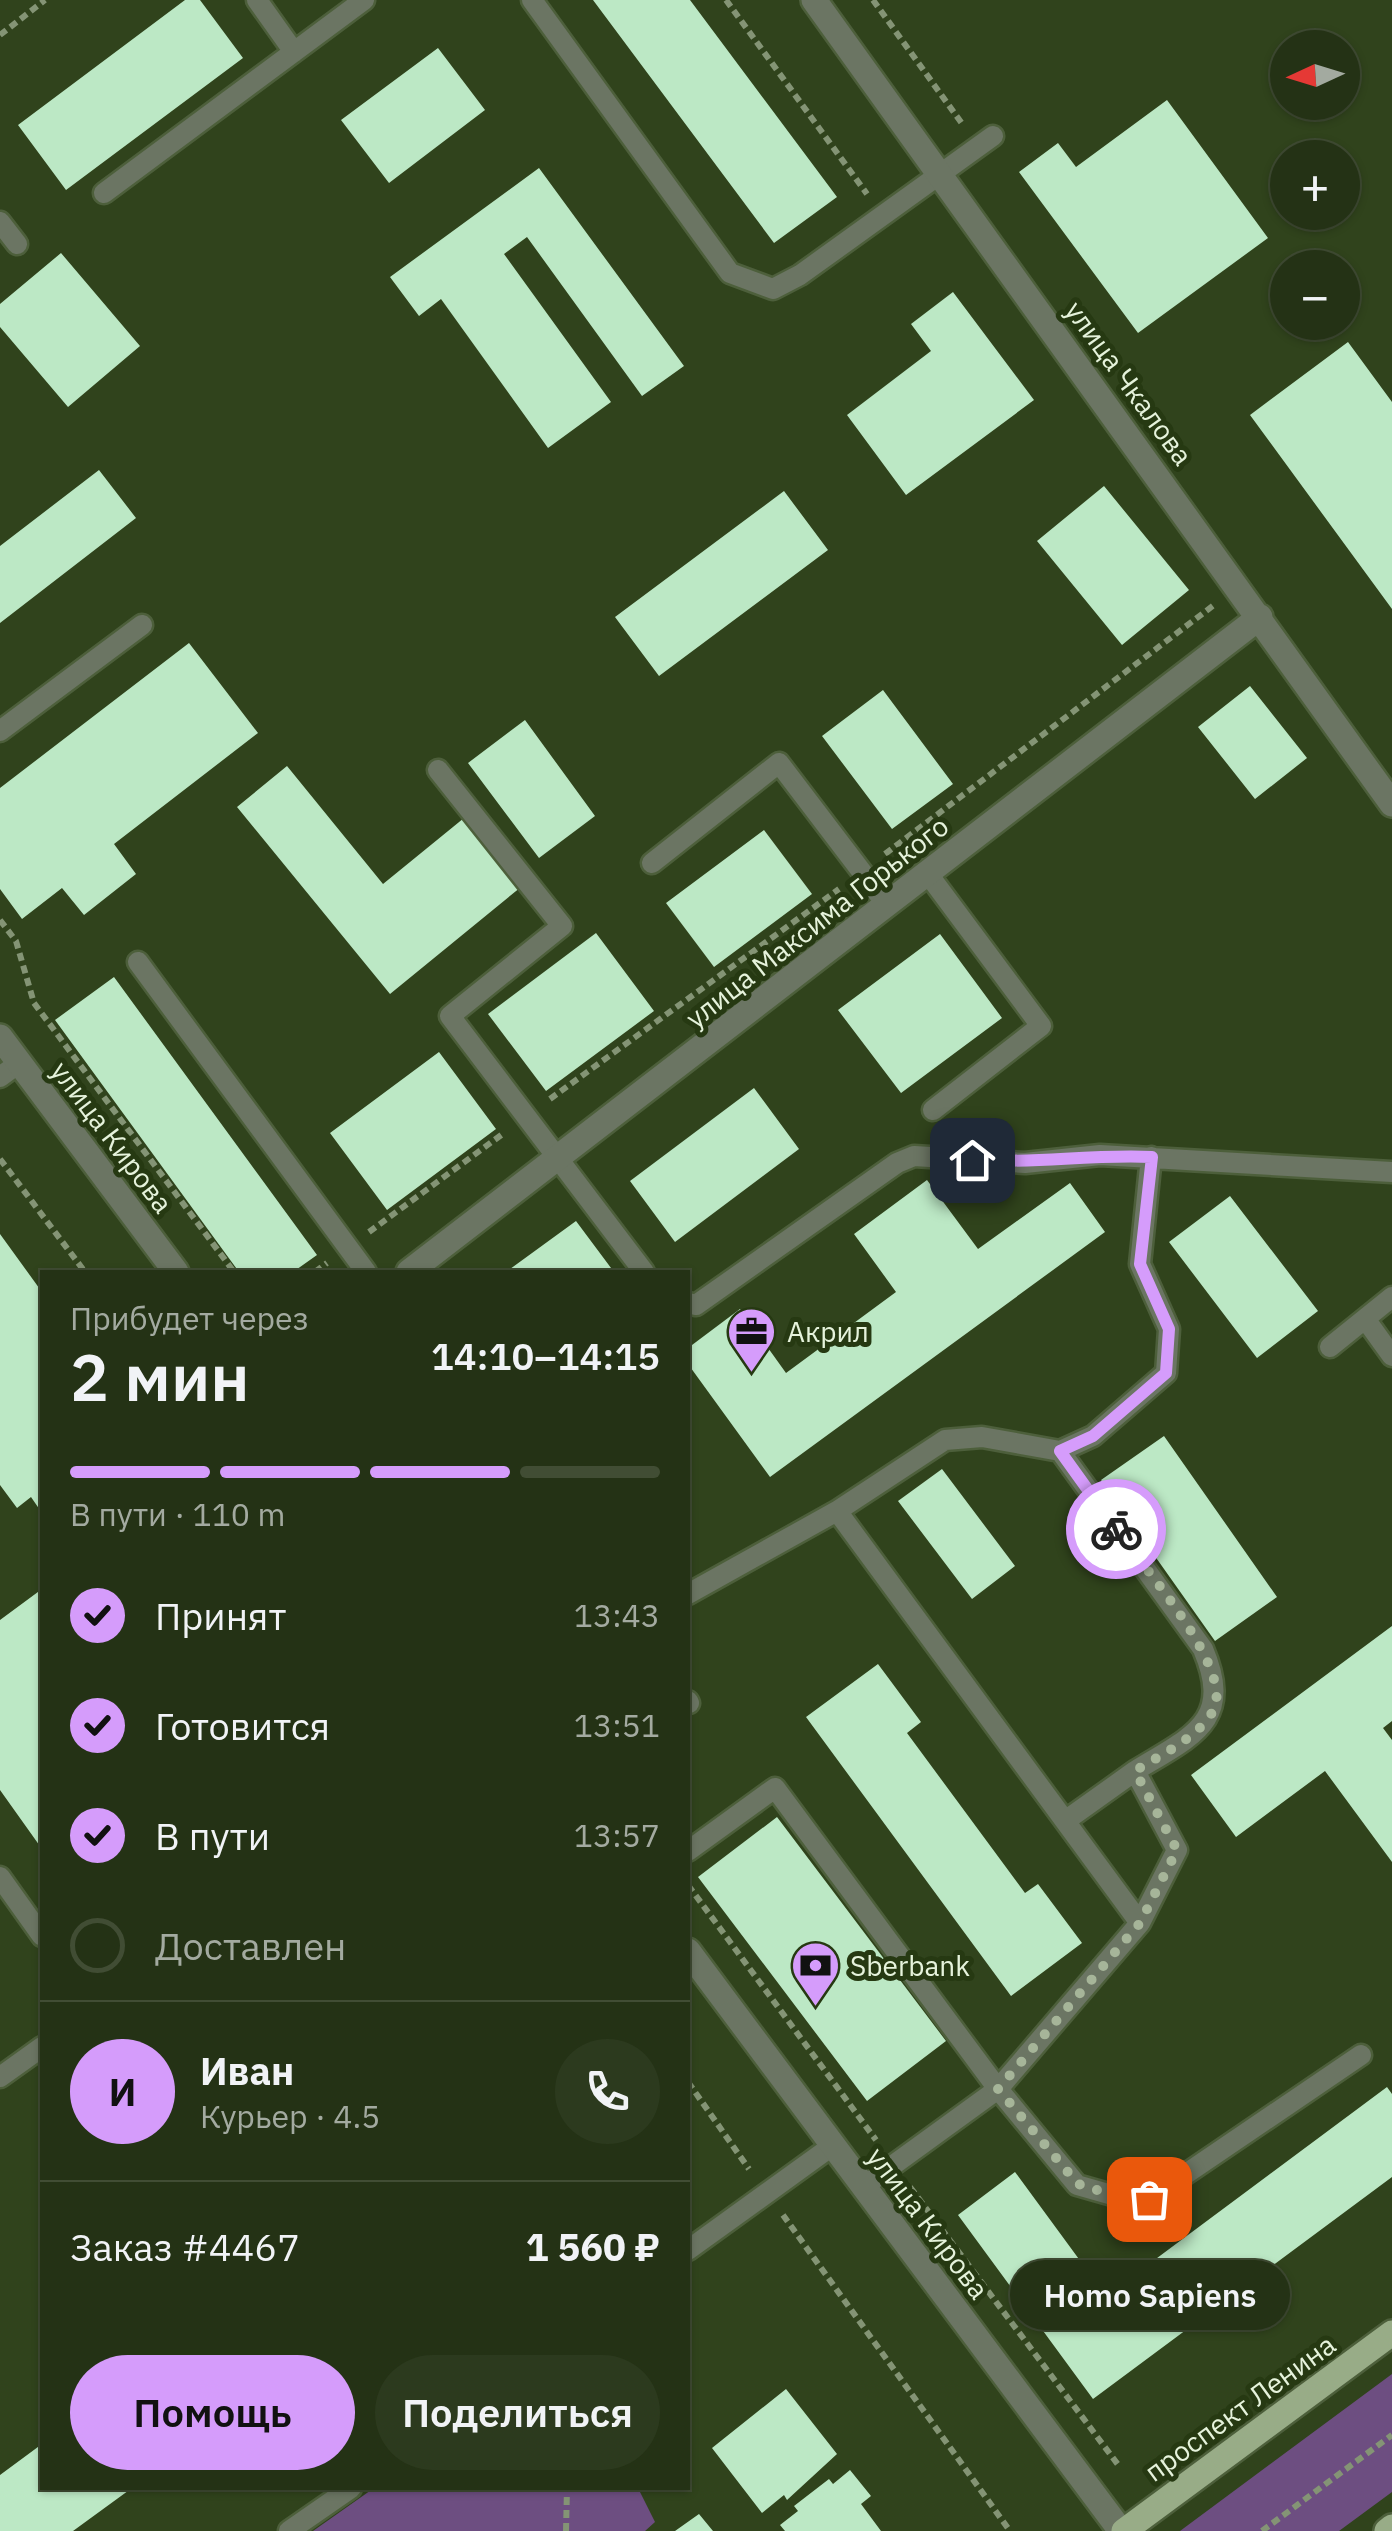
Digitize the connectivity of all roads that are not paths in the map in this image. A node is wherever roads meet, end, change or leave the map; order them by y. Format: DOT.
graph roads {
  1 [pos="257,0"];
  2 [pos="364,0"];
  3 [pos="532,0"];
  4 [pos="814,0"];
  5 [pos="294,52"];
  6 [pos="986,142"];
  7 [pos="941,173"];
  8 [pos="104,194"];
  9 [pos="0,222"];
  10 [pos="17,244"];
  11 [pos="1260,616"];
  12 [pos="142,625"];
  13 [pos="0,731"];
  14 [pos="438,770"];
  15 [pos="1392,804"];
  16 [pos="652,863"];
  17 [pos="928,874"];
  18 [pos="887,905"];
  19 [pos="138,962"];
  20 [pos="0,1037"];
  21 [pos="10,1070"];
  22 [pos="932,1110"];
  23 [pos="1152,1157"];
  24 [pos="557,1161"];
  25 [pos="1392,1172"];
  26 [pos="174,1270"];
  27 [pos="364,1270"];
  28 [pos="412,1270"];
  29 [pos="642,1270"];
  30 [pos="1392,1297"];
  31 [pos="690,1304"];
  32 [pos="1366,1320"];
  33 [pos="1330,1347"];
  34 [pos="1392,1356"];
  35 [pos="1060,1451"];
  36 [pos="837,1511"];
  37 [pos="690,1593"];
  38 [pos="1135,1771"];
  39 [pos="1065,1821"];
  40 [pos="690,1850"];
  41 [pos="0,1877"];
  42 [pos="1140,1923"];
  43 [pos="40,1933"];
  44 [pos="690,1954"];
  45 [pos="40,2047"];
  46 [pos="1361,2054"];
  47 [pos="0,2076"];
  48 [pos="998,2089"];
  49 [pos="832,2146"];
  50 [pos="863,2187"];
  51 [pos="690,2249"];
  52 [pos="1392,2333"];
  53 [pos="348,2490"];
  54 [pos="288,2531"];
  55 [pos="1122,2531"];
  1 -- 5 [label="lane"];
  2 -- 5 [label="lane"];
  3 -- 7 [label="lane"];
  4 -- 7 [label="street, улица Чкалова"];
  5 -- 8 [label="lane"];
  6 -- 7 [label="lane"];
  7 -- 11 [label="street, улица Чкалова"];
  9 -- 10 [label="lane"];
  11 -- 15 [label="street, улица Чкалова"];
  11 -- 17 [label="street, улица Максима Горького"];
  12 -- 13 [label="lane"];
  14 -- 24 [label="lane"];
  16 -- 18 [label="lane"];
  17 -- 18 [label="street, улица Максима Горького"];
  17 -- 22 [label="lane"];
  18 -- 24 [label="street, улица Максима Горького"];
  19 -- 27 [label="lane"];
  20 -- 21 [label="street, улица Кирова"];
  21 -- 26 [label="street, улица Кирова"];
  23 -- 25 [label="lane"];
  23 -- 31 [label="lane"];
  23 -- 35 [label="lane"];
  24 -- 28 [label="street, улица Максима Горького"];
  24 -- 29 [label="lane"];
  30 -- 32 [label="lane"];
  32 -- 33 [label="lane"];
  32 -- 34 [label="lane"];
  35 -- 36 [label="lane"];
  35 -- 38 [label="lane"];
  36 -- 37 [label="lane"];
  36 -- 39 [label="lane"];
  38 -- 39 [label="lane"];
  38 -- 42 [label="lane"];
  39 -- 42 [label="lane"];
  40 -- 48 [label="lane"];
  41 -- 43 [label="lane"];
  42 -- 48 [label="lane"];
  44 -- 49 [label="street, улица Кирова"];
  45 -- 47 [label="lane"];
  46 -- 48 [label="lane"];
  48 -- 50 [label="lane"];
  49 -- 50 [label="street, улица Кирова"];
  49 -- 51 [label="lane"];
  50 -- 55 [label="street, улица Кирова"];
  52 -- 55 [label="main road, проспект Ленина"];
  53 -- 54 [label="lane"];
}
